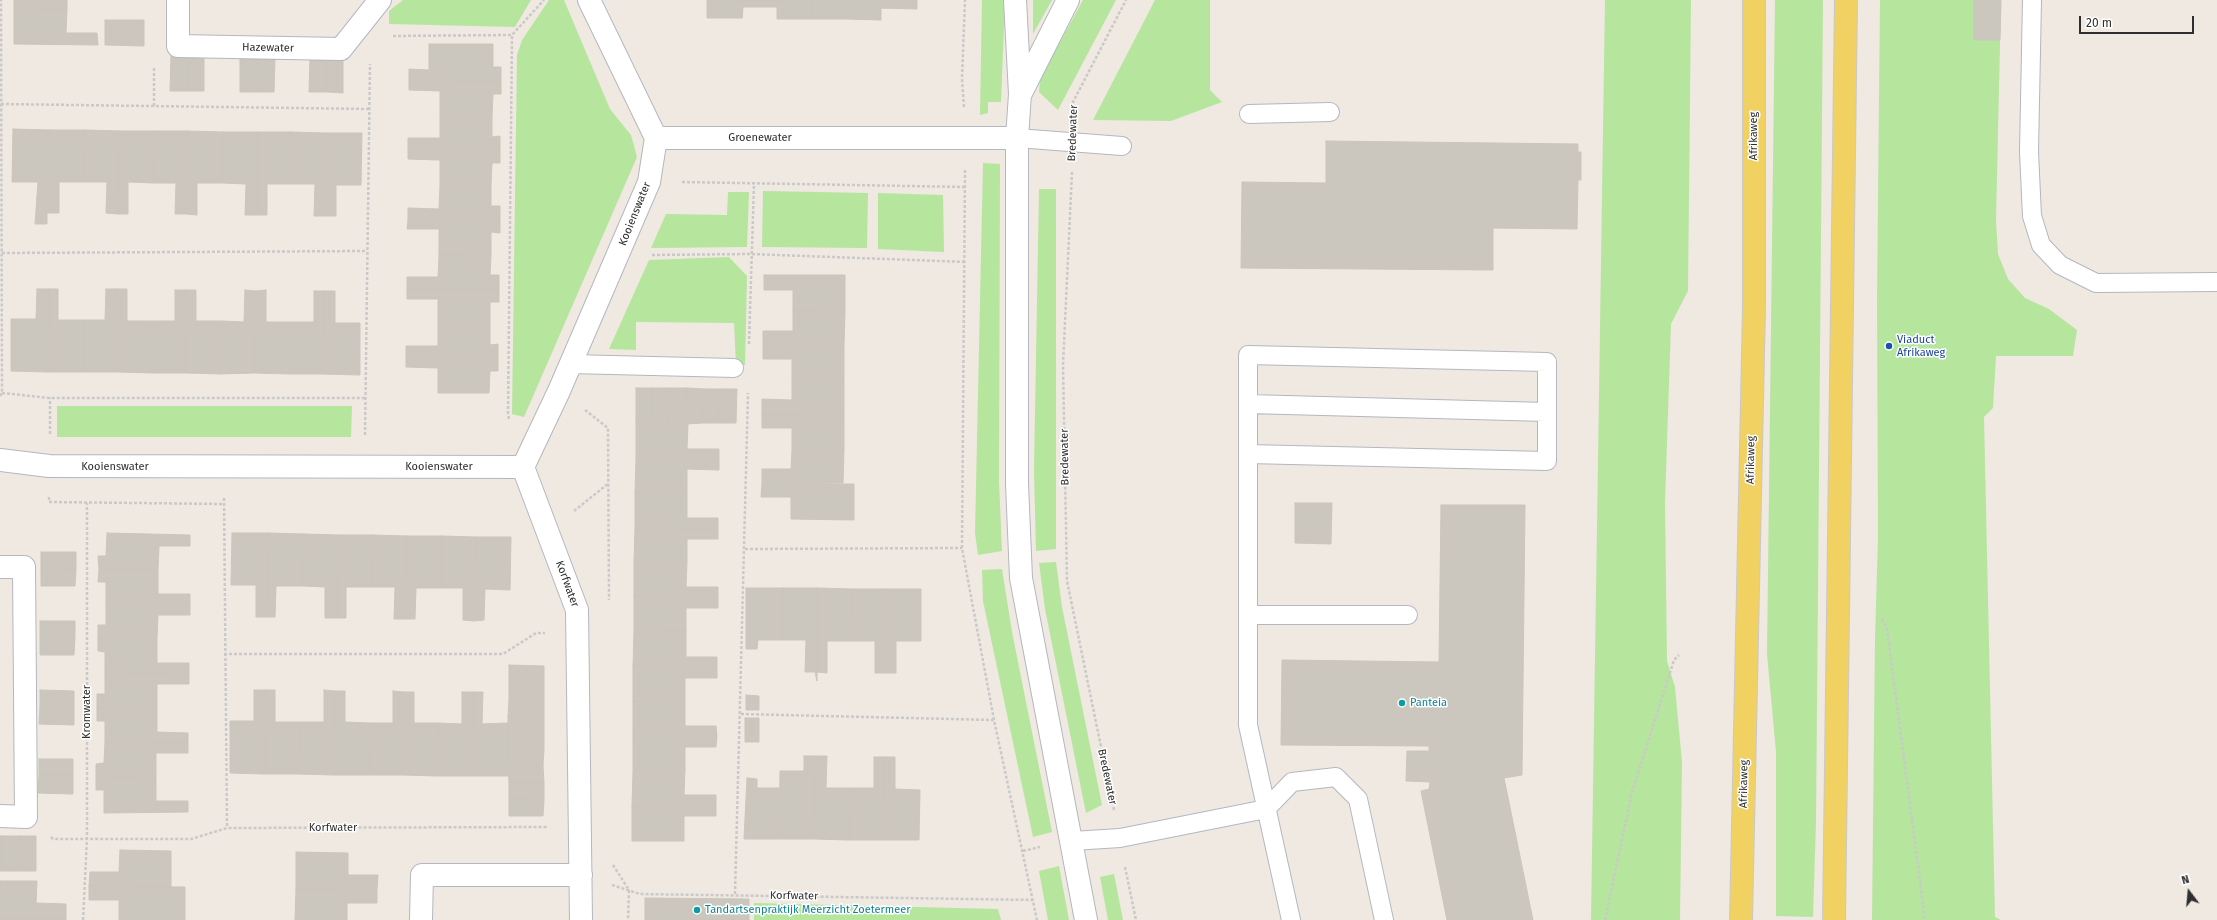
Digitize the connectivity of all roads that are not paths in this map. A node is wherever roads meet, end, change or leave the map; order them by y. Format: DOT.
graph roads {
  1 [pos="178,0"];
  2 [pos="589,0"];
  3 [pos="1015,0"];
  4 [pos="1068,0"];
  5 [pos="1754,0"];
  6 [pos="1846,0"];
  7 [pos="2032,0"];
  8 [pos="376,6"];
  9 [pos="1020,94"];
  10 [pos="1330,112"];
  11 [pos="1249,114"];
  12 [pos="656,138"];
  13 [pos="1017,138"];
  14 [pos="1122,146"];
  15 [pos="2217,282"];
  16 [pos="570,364"];
  17 [pos="734,368"];
  18 [pos="1248,404"];
  19 [pos="1547,412"];
  20 [pos="1248,454"];
  21 [pos="0,460"];
  22 [pos="523,467"];
  23 [pos="0,567"];
  24 [pos="1248,615"];
  25 [pos="1408,616"];
  26 [pos="1266,809"];
  27 [pos="0,816"];
  28 [pos="1072,841"];
  29 [pos="581,875"];
  30 [pos="421,920"];
  31 [pos="581,920"];
  32 [pos="1086,920"];
  33 [pos="1291,920"];
  34 [pos="1384,920"];
  35 [pos="1741,920"];
  36 [pos="1834,920"];
  1 -- 8 [label="street, Hazewater"];
  2 -- 12 [label="street"];
  3 -- 9 [label="street"];
  4 -- 9 [label="street"];
  5 -- 35 [label="main road, Afrikaweg"];
  6 -- 36 [label="main road"];
  7 -- 15 [label="lane"];
  9 -- 13 [label="street"];
  10 -- 11 [label="lane"];
  12 -- 13 [label="street, Groenewater"];
  12 -- 16 [label="street, Kooienswater"];
  13 -- 14 [label="lane"];
  13 -- 28 [label="street"];
  16 -- 17 [label="lane"];
  16 -- 22 [label="street, Kooienswater"];
  18 -- 19 [label="lane"];
  18 -- 19 [label="lane"];
  18 -- 20 [label="lane"];
  19 -- 20 [label="lane"];
  20 -- 24 [label="lane"];
  21 -- 22 [label="street, Kooienswater"];
  22 -- 29 [label="street, Korfwater"];
  23 -- 27 [label="street"];
  24 -- 25 [label="lane"];
  24 -- 26 [label="lane"];
  26 -- 28 [label="lane"];
  26 -- 33 [label="lane"];
  26 -- 34 [label="lane"];
  28 -- 32 [label="street"];
  29 -- 30 [label="street"];
  29 -- 31 [label="street, Korfwater"];
}
